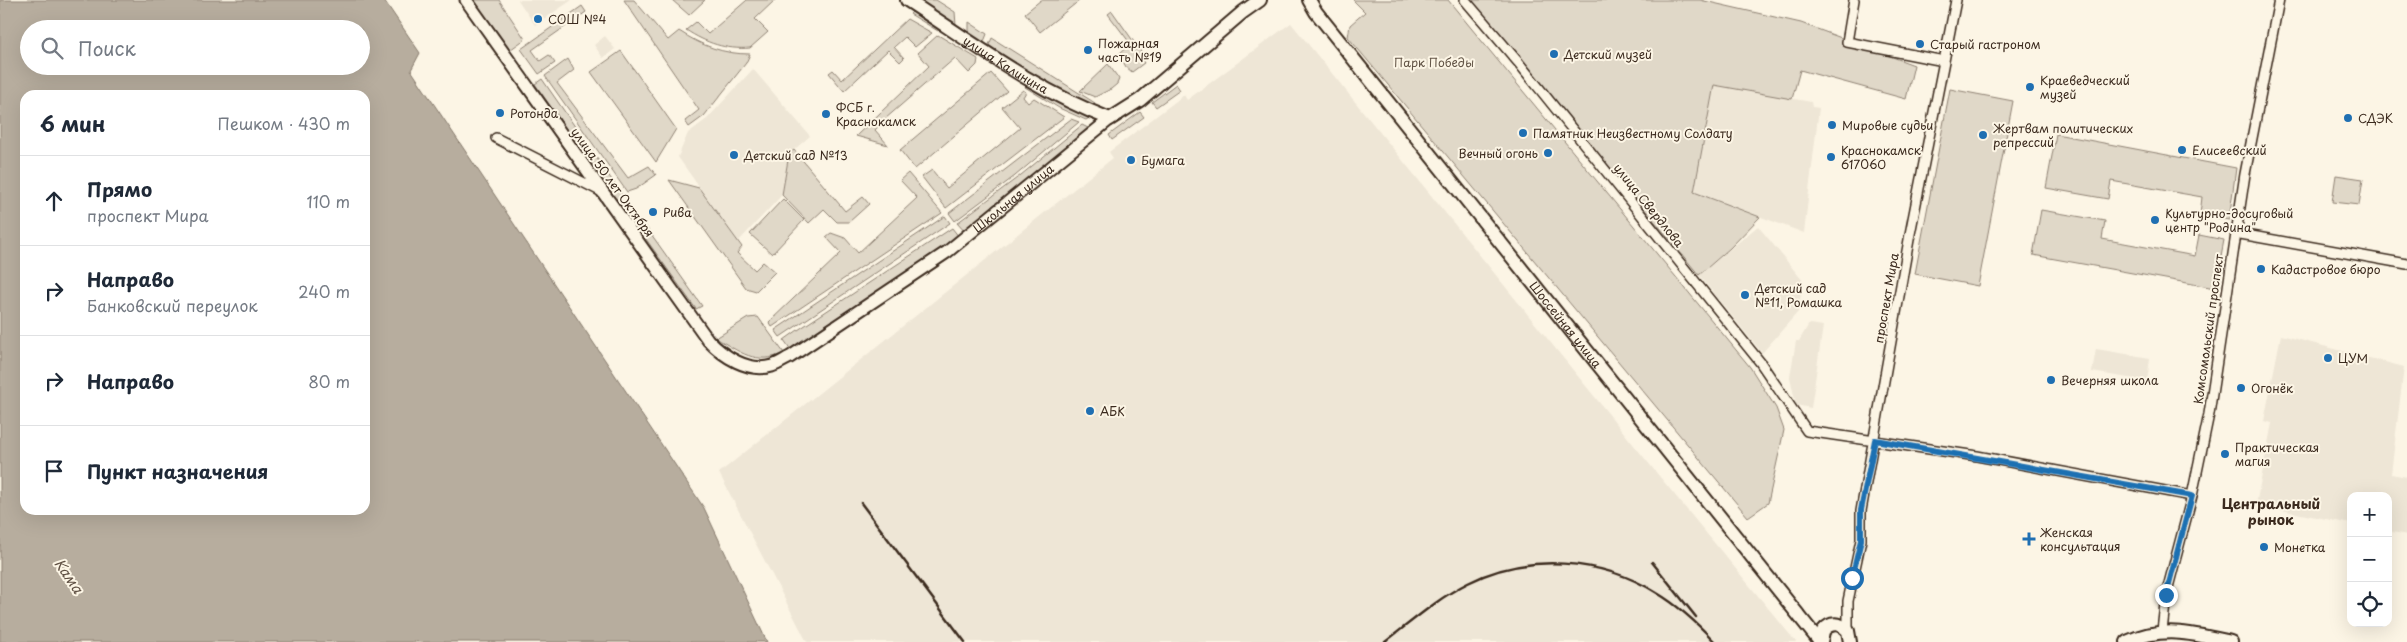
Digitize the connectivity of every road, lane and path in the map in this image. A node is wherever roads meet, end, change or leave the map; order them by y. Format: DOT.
graph roads {
  1 [pos="466,0"];
  2 [pos="907,0"];
  3 [pos="1260,0"];
  4 [pos="1465,0"];
  5 [pos="1854,0"];
  6 [pos="1956,0"];
  7 [pos="2279,0"];
  8 [pos="1308,2"];
  9 [pos="1944,61"];
  10 [pos="1110,119"];
  11 [pos="496,138"];
  12 [pos="603,192"];
  13 [pos="2235,233"];
  14 [pos="2407,264"];
  15 [pos="750,366"];
  16 [pos="1875,440"];
  17 [pos="2192,496"];
  18 [pos="1848,601"];
  19 [pos="1805,622"];
  20 [pos="1830,625"];
  21 [pos="2162,632"];
  22 [pos="1850,639"];
  23 [pos="1820,642"];
  24 [pos="2127,642"];
  25 [pos="2231,642"];
  1 -- 12 [label="street, улица 50 лет Октября"];
  2 -- 10 [label="main road, улица Калинина"];
  3 -- 10 [label="main road, Школьная улица"];
  4 -- 16 [label="street, улица Свердлова"];
  5 -- 9 [label="street"];
  6 -- 9 [label="street, проспект Мира"];
  7 -- 13 [label="street, Комсомольский проспект"];
  8 -- 19 [label="main road, Шоссейная улица"];
  9 -- 16 [label="street, проспект Мира"];
  10 -- 15 [label="street, Школьная улица"];
  11 -- 12 [label="street"];
  12 -- 15 [label="street, улица 50 лет Октября"];
  13 -- 14 [label="street"];
  13 -- 17 [label="street, Комсомольский проспект"];
  16 -- 17 [label="street"];
  16 -- 18 [label="street, проспект Мира"];
  17 -- 21 [label="street, Комсомольский проспект"];
  18 -- 20 [label="street, проспект Мира"];
  18 -- 22 [label="street, проспект Мира"];
  19 -- 20 [label="main road"];
  19 -- 23 [label="main road, Шоссейная улица"];
  20 -- 22 [label="main road"];
  20 -- 23 [label="main road"];
  21 -- 24 [label="main road"];
  21 -- 25 [label="main road"];
}
